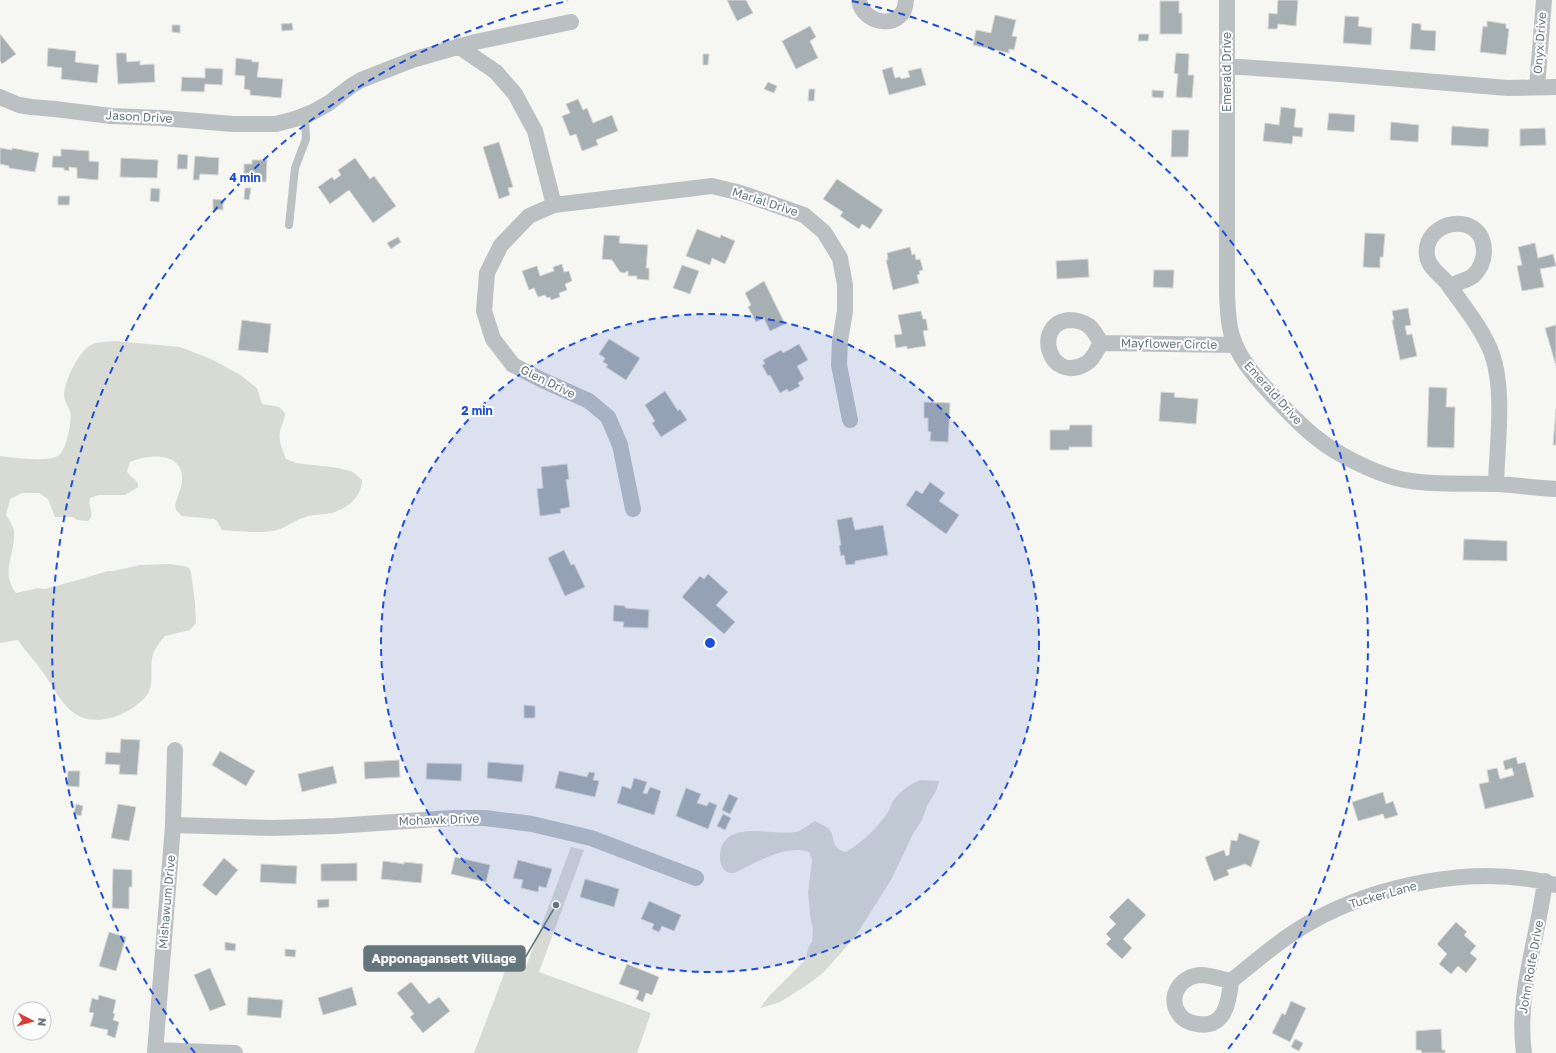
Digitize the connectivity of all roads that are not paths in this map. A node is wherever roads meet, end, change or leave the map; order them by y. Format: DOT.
graph roads {
  1 [pos="859,0"];
  2 [pos="906,0"];
  3 [pos="1227,0"];
  4 [pos="1544,0"];
  5 [pos="571,22"];
  6 [pos="458,46"];
  7 [pos="1228,66"];
  8 [pos="1537,87"];
  9 [pos="1556,87"];
  10 [pos="0,97"];
  11 [pos="305,116"];
  12 [pos="554,206"];
  13 [pos="289,225"];
  14 [pos="1450,287"];
  15 [pos="1102,343"];
  16 [pos="1235,345"];
  17 [pos="850,420"];
  18 [pos="1496,484"];
  19 [pos="1556,489"];
  20 [pos="633,509"];
  21 [pos="175,750"];
  22 [pos="173,825"];
  23 [pos="696,878"];
  24 [pos="1550,883"];
  25 [pos="1230,981"];
  26 [pos="155,1052"];
  27 [pos="235,1053"];
  28 [pos="1524,1053"];
  1 -- 2 [label="street"];
  3 -- 7 [label="street, Emerald Drive"];
  4 -- 8 [label="street, Onyx Drive"];
  5 -- 6 [label="street, Jason Drive"];
  6 -- 11 [label="street, Jason Drive"];
  6 -- 12 [label="street"];
  7 -- 8 [label="street"];
  7 -- 16 [label="street, Emerald Drive"];
  8 -- 9 [label="street"];
  10 -- 11 [label="street, Jason Drive"];
  11 -- 13 [label="lane"];
  12 -- 17 [label="street, Marial Drive"];
  12 -- 20 [label="street, Glen Drive"];
  14 -- 18 [label="street"];
  15 -- 16 [label="street, Mayflower Circle"];
  16 -- 18 [label="street, Emerald Drive"];
  18 -- 19 [label="street, Emerald Drive"];
  21 -- 22 [label="street, Mishawum Drive"];
  22 -- 23 [label="street, Mohawk Drive"];
  22 -- 26 [label="street, Mishawum Drive"];
  24 -- 25 [label="street, Tucker Lane"];
  24 -- 28 [label="street, John Rolfe Drive"];
  26 -- 27 [label="street"];
}
